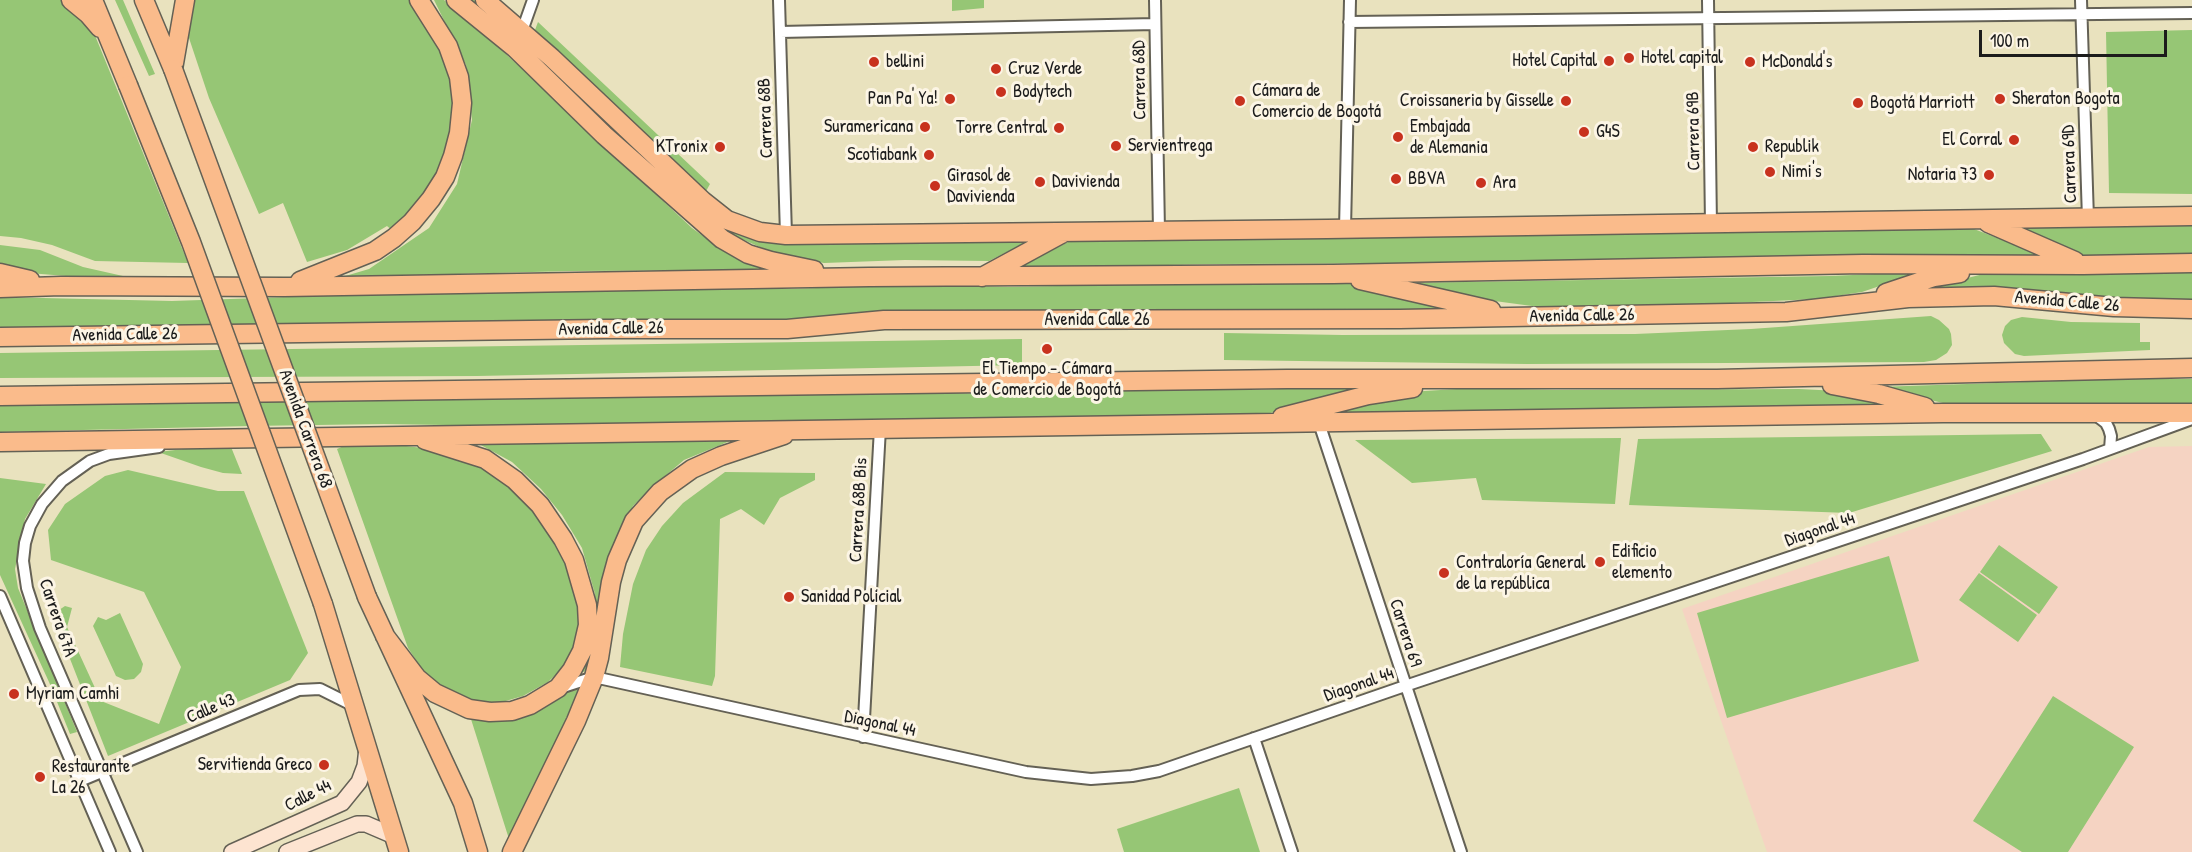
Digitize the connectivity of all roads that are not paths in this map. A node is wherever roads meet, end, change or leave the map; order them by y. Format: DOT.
graph roads {
  1 [pos="70,0"];
  2 [pos="93,0"];
  3 [pos="144,0"];
  4 [pos="185,0"];
  5 [pos="419,0"];
  6 [pos="456,0"];
  7 [pos="485,0"];
  8 [pos="533,0"];
  9 [pos="779,0"];
  10 [pos="1155,0"];
  11 [pos="1350,0"];
  12 [pos="1708,0"];
  13 [pos="2081,0"];
  14 [pos="2192,13"];
  15 [pos="2082,16"];
  16 [pos="1708,19"];
  17 [pos="1349,22"];
  18 [pos="1155,24"];
  19 [pos="522,31"];
  20 [pos="780,32"];
  21 [pos="114,50"];
  22 [pos="173,69"];
  23 [pos="2192,216"];
  24 [pos="2088,219"];
  25 [pos="1980,220"];
  26 [pos="1711,225"];
  27 [pos="1345,229"];
  28 [pos="1159,231"];
  29 [pos="1065,232"];
  30 [pos="786,235"];
  31 [pos="2192,263"];
  32 [pos="2007,265"];
  33 [pos="2084,265"];
  34 [pos="0,273"];
  35 [pos="1333,274"];
  36 [pos="869,277"];
  37 [pos="981,278"];
  38 [pos="61,286"];
  39 [pos="284,287"];
  40 [pos="0,288"];
  41 [pos="1840,306"];
  42 [pos="2192,309"];
  43 [pos="1546,316"];
  44 [pos="0,337"];
  45 [pos="2192,368"];
  46 [pos="1768,378"];
  47 [pos="1484,380"];
  48 [pos="0,396"];
  49 [pos="1943,412"];
  50 [pos="2093,413"];
  51 [pos="2192,413"];
  52 [pos="2192,419"];
  53 [pos="1319,423"];
  54 [pos="1255,424"];
  55 [pos="880,428"];
  56 [pos="801,429"];
  57 [pos="409,435"];
  58 [pos="216,439"];
  59 [pos="0,442"];
  60 [pos="2110,449"];
  61 [pos="0,596"];
  62 [pos="385,636"];
  63 [pos="594,677"];
  64 [pos="1406,686"];
  65 [pos="558,688"];
  66 [pos="355,707"];
  67 [pos="863,737"];
  68 [pos="1254,738"];
  69 [pos="367,745"];
  70 [pos="102,772"];
  71 [pos="80,781"];
  72 [pos="397,844"];
  73 [pos="110,852"];
  74 [pos="137,852"];
  75 [pos="232,852"];
  76 [pos="287,852"];
  77 [pos="478,852"];
  78 [pos="512,852"];
  79 [pos="1292,852"];
  80 [pos="1461,852"];
  1 -- 21 [label="main road"];
  2 -- 21 [label="main road"];
  3 -- 22 [label="main road, Avenida Carrera 68"];
  4 -- 22 [label="main road"];
  5 -- 39 [label="main road"];
  6 -- 36 [label="main road"];
  7 -- 19 [label="main road"];
  8 -- 19 [label="street"];
  9 -- 20 [label="street, Carrera 68B"];
  10 -- 18 [label="street, Carrera 68D"];
  11 -- 17 [label="street"];
  12 -- 16 [label="street, Carrera 69B"];
  13 -- 15 [label="street, Carrera 69D"];
  14 -- 15 [label="street"];
  15 -- 16 [label="street"];
  15 -- 24 [label="street, Carrera 69D"];
  16 -- 17 [label="street"];
  16 -- 26 [label="street, Carrera 69B"];
  17 -- 27 [label="street"];
  18 -- 20 [label="street"];
  18 -- 28 [label="street, Carrera 68D"];
  19 -- 30 [label="main road"];
  20 -- 30 [label="street, Carrera 68B"];
  21 -- 66 [label="main road, bridge"];
  22 -- 62 [label="main road, Avenida Carrera 68, bridge"];
  23 -- 24 [label="main road"];
  24 -- 25 [label="main road"];
  25 -- 26 [label="main road"];
  25 -- 33 [label="main road"];
  26 -- 27 [label="main road"];
  27 -- 28 [label="main road"];
  28 -- 29 [label="main road"];
  29 -- 30 [label="main road"];
  29 -- 37 [label="main road"];
  31 -- 33 [label="main road, Avenida Calle 26"];
  32 -- 33 [label="main road, Avenida Calle 26"];
  32 -- 35 [label="main road, Avenida Calle 26"];
  32 -- 41 [label="main road"];
  34 -- 38 [label="main road"];
  35 -- 37 [label="main road, Avenida Calle 26"];
  35 -- 43 [label="main road"];
  36 -- 37 [label="main road, Avenida Calle 26"];
  36 -- 39 [label="main road, Avenida Calle 26"];
  38 -- 39 [label="main road, Avenida Calle 26"];
  38 -- 40 [label="main road, Avenida Calle 26"];
  41 -- 42 [label="main road, Avenida Calle 26"];
  41 -- 43 [label="main road, Avenida Calle 26"];
  43 -- 44 [label="main road, Avenida Calle 26"];
  45 -- 46 [label="main road"];
  46 -- 47 [label="main road"];
  46 -- 49 [label="main road"];
  47 -- 48 [label="main road"];
  47 -- 54 [label="main road"];
  49 -- 50 [label="main road"];
  49 -- 53 [label="main road"];
  50 -- 51 [label="main road"];
  50 -- 60 [label="street"];
  52 -- 60 [label="street, Diagonal 44"];
  53 -- 54 [label="main road"];
  53 -- 64 [label="street, Carrera 69"];
  54 -- 55 [label="main road"];
  55 -- 56 [label="main road"];
  55 -- 67 [label="street, Carrera 68B Bis"];
  56 -- 57 [label="main road"];
  56 -- 63 [label="main road"];
  57 -- 58 [label="main road"];
  57 -- 65 [label="main road"];
  58 -- 59 [label="main road"];
  58 -- 70 [label="street, Carrera 67A"];
  60 -- 64 [label="street, Diagonal 44"];
  61 -- 71 [label="street"];
  62 -- 65 [label="main road"];
  62 -- 77 [label="main road, Avenida Carrera 68"];
  63 -- 65 [label="street, Diagonal 44"];
  63 -- 67 [label="street, Diagonal 44"];
  63 -- 78 [label="main road"];
  64 -- 68 [label="street, Diagonal 44"];
  64 -- 80 [label="street, Carrera 69"];
  66 -- 69 [label="main road"];
  66 -- 70 [label="street, Calle 43"];
  67 -- 68 [label="street, Diagonal 44"];
  68 -- 79 [label="street"];
  69 -- 72 [label="main road"];
  69 -- 75 [label="street, Calle 44"];
  70 -- 71 [label="street, Calle 43"];
  70 -- 74 [label="street, Carrera 67A"];
  71 -- 73 [label="street"];
  72 -- 76 [label="street"];
}
